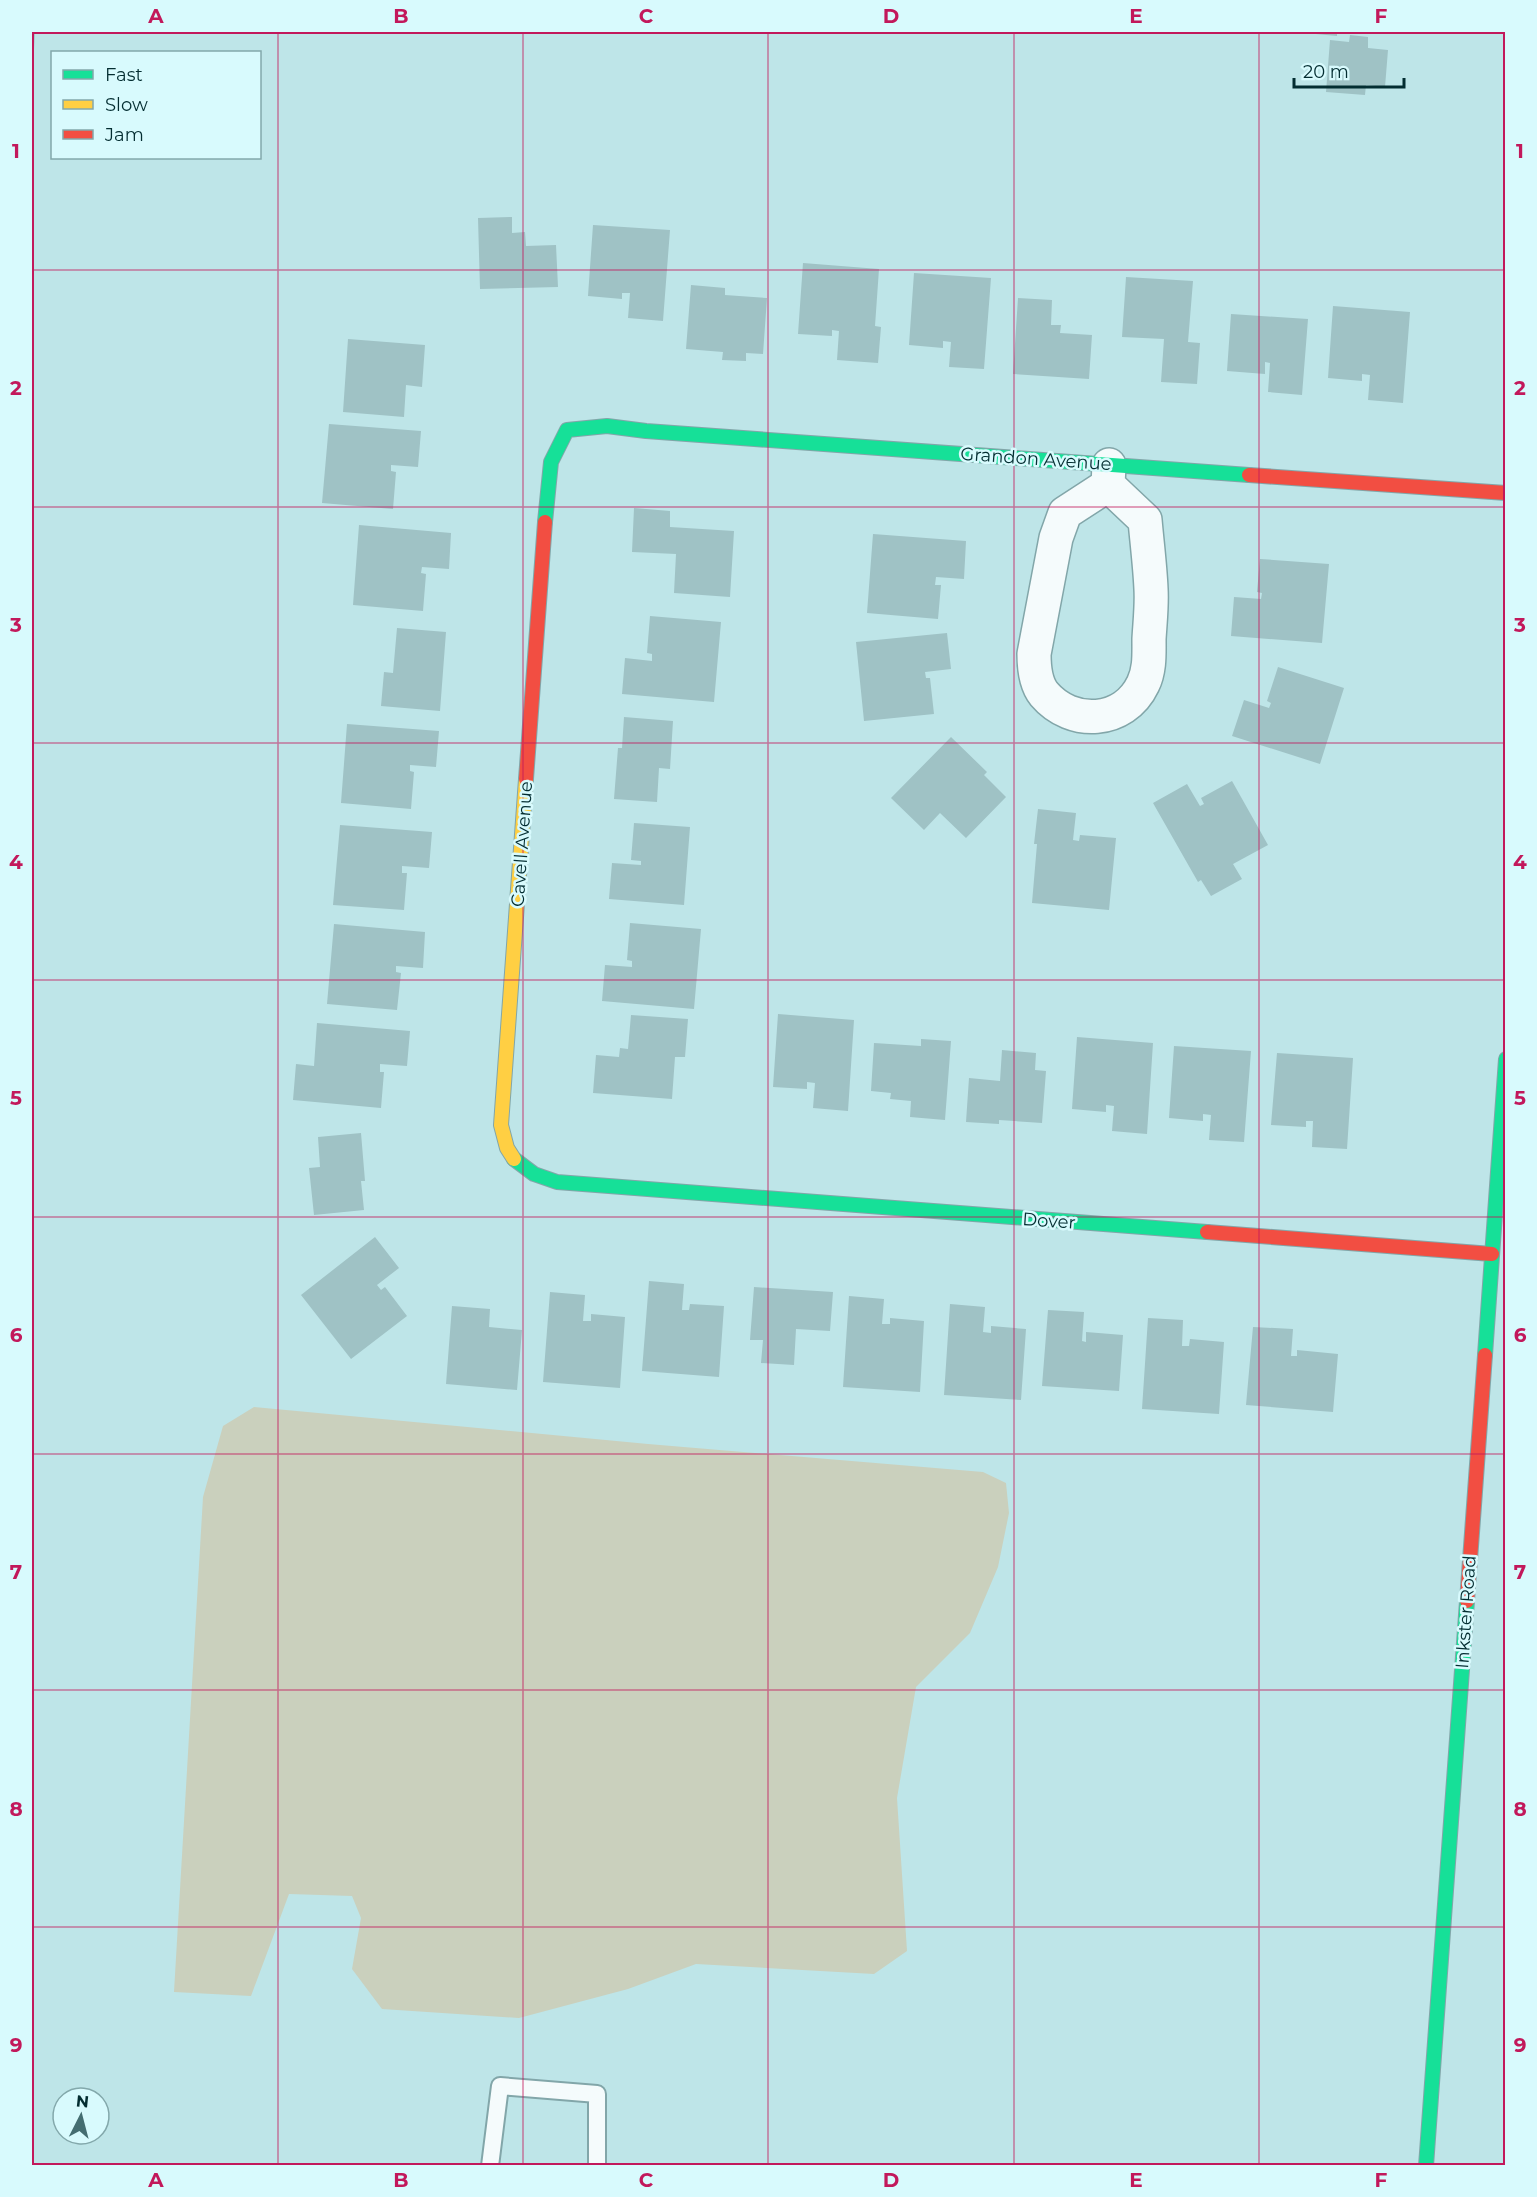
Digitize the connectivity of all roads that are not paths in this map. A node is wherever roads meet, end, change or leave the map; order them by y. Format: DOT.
graph roads {
  1 [pos="567,430"];
  2 [pos="1108,475"];
  3 [pos="1506,493"];
  4 [pos="1506,1059"];
  5 [pos="607,1188"];
  6 [pos="1492,1254"];
  7 [pos="490,2166"];
  8 [pos="597,2166"];
  9 [pos="1426,2166"];
  1 -- 2 [label="street, Grandon Avenue"];
  1 -- 5 [label="street, Cavell Avenue"];
  2 -- 2 [label="street"];
  2 -- 3 [label="street, Grandon Avenue"];
  4 -- 6 [label="street, Inkster Road"];
  5 -- 6 [label="street, Dover"];
  6 -- 9 [label="street, Inkster Road"];
  7 -- 8 [label="lane"];
}
